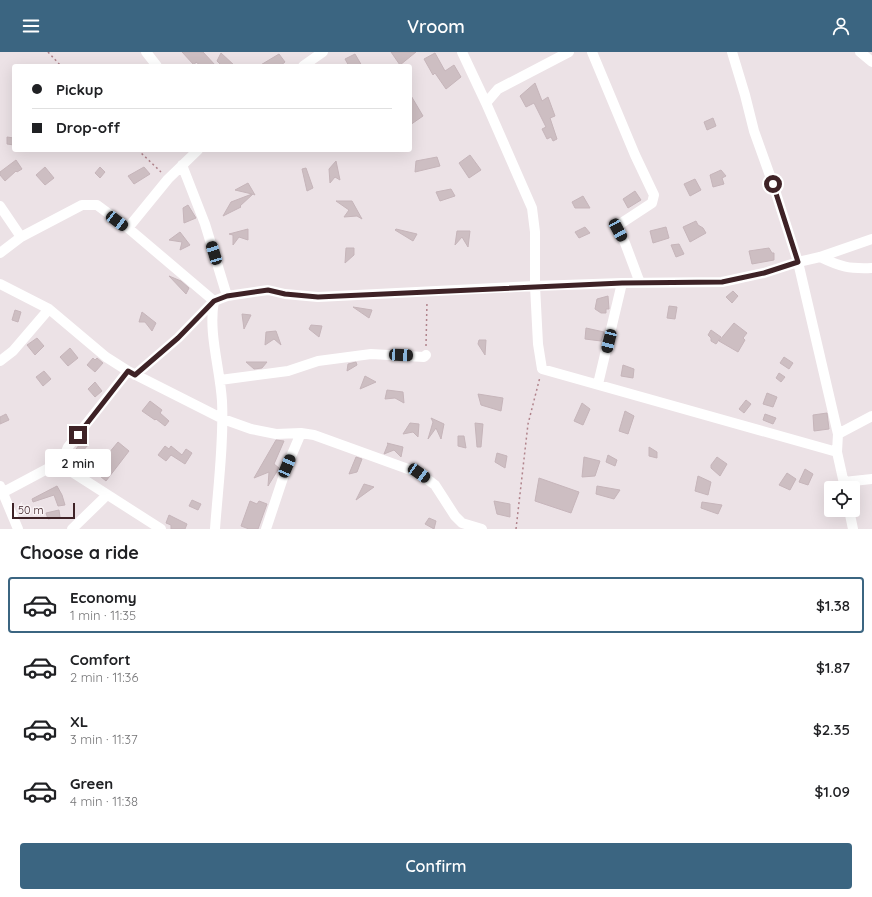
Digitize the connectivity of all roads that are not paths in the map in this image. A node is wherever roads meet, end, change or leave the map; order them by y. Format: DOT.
graph roads {
  1 [pos="146,52"];
  2 [pos="323,52"];
  3 [pos="462,52"];
  4 [pos="569,52"];
  5 [pos="592,52"];
  6 [pos="732,52"];
  7 [pos="860,52"];
  8 [pos="872,62"];
  9 [pos="155,64"];
  10 [pos="307,64"];
  11 [pos="498,89"];
  12 [pos="480,90"];
  13 [pos="486,103"];
  14 [pos="196,152"];
  15 [pos="182,166"];
  16 [pos="0,206"];
  17 [pos="128,228"];
  18 [pos="21,237"];
  19 [pos="872,239"];
  20 [pos="0,253"];
  21 [pos="820,257"];
  22 [pos="798,262"];
  23 [pos="872,268"];
  24 [pos="622,283"];
  25 [pos="640,283"];
  26 [pos="0,284"];
  27 [pos="535,286"];
  28 [pos="227,296"];
  29 [pos="214,301"];
  30 [pos="49,309"];
  31 [pos="426,355"];
  32 [pos="0,361"];
  33 [pos="132,373"];
  34 [pos="220,380"];
  35 [pos="598,384"];
  36 [pos="872,416"];
  37 [pos="222,419"];
  38 [pos="301,434"];
  39 [pos="838,434"];
  40 [pos="837,452"];
  41 [pos="62,461"];
  42 [pos="872,479"];
  43 [pos="843,481"];
  44 [pos="860,482"];
  45 [pos="1,491"];
  46 [pos="107,495"];
  47 [pos="850,517"];
  48 [pos="18,529"];
  49 [pos="72,529"];
  50 [pos="160,529"];
  51 [pos="215,529"];
  52 [pos="266,529"];
  53 [pos="482,529"];
  54 [pos="853,529"];
  1 -- 9 [label="street"];
  2 -- 10 [label="street"];
  3 -- 12 [label="street"];
  4 -- 11 [label="street"];
  5 -- 25 [label="street"];
  6 -- 22 [label="street"];
  7 -- 8 [label="street"];
  11 -- 12 [label="street"];
  11 -- 13 [label="street"];
  12 -- 13 [label="street"];
  13 -- 27 [label="street"];
  14 -- 15 [label="street"];
  15 -- 17 [label="street"];
  15 -- 28 [label="street"];
  16 -- 18 [label="street"];
  17 -- 18 [label="street"];
  17 -- 29 [label="street"];
  18 -- 20 [label="street"];
  19 -- 21 [label="street"];
  21 -- 22 [label="street"];
  21 -- 23 [label="street"];
  22 -- 25 [label="street"];
  22 -- 39 [label="street"];
  24 -- 25 [label="street"];
  24 -- 27 [label="street"];
  24 -- 35 [label="street"];
  26 -- 30 [label="street"];
  27 -- 28 [label="street"];
  27 -- 35 [label="street"];
  28 -- 29 [label="street"];
  29 -- 33 [label="street"];
  29 -- 34 [label="street"];
  30 -- 32 [label="street"];
  30 -- 33 [label="street"];
  31 -- 34 [label="street"];
  33 -- 37 [label="street"];
  33 -- 41 [label="street"];
  34 -- 37 [label="street"];
  35 -- 40 [label="street"];
  36 -- 39 [label="street"];
  37 -- 38 [label="street"];
  37 -- 51 [label="street"];
  38 -- 52 [label="street"];
  38 -- 53 [label="street"];
  39 -- 40 [label="street"];
  40 -- 43 [label="street"];
  41 -- 45 [label="street"];
  41 -- 46 [label="street"];
  42 -- 44 [label="street"];
  45 -- 48 [label="street"];
  46 -- 49 [label="street"];
  46 -- 50 [label="street"];
  47 -- 54 [label="street"];
}
